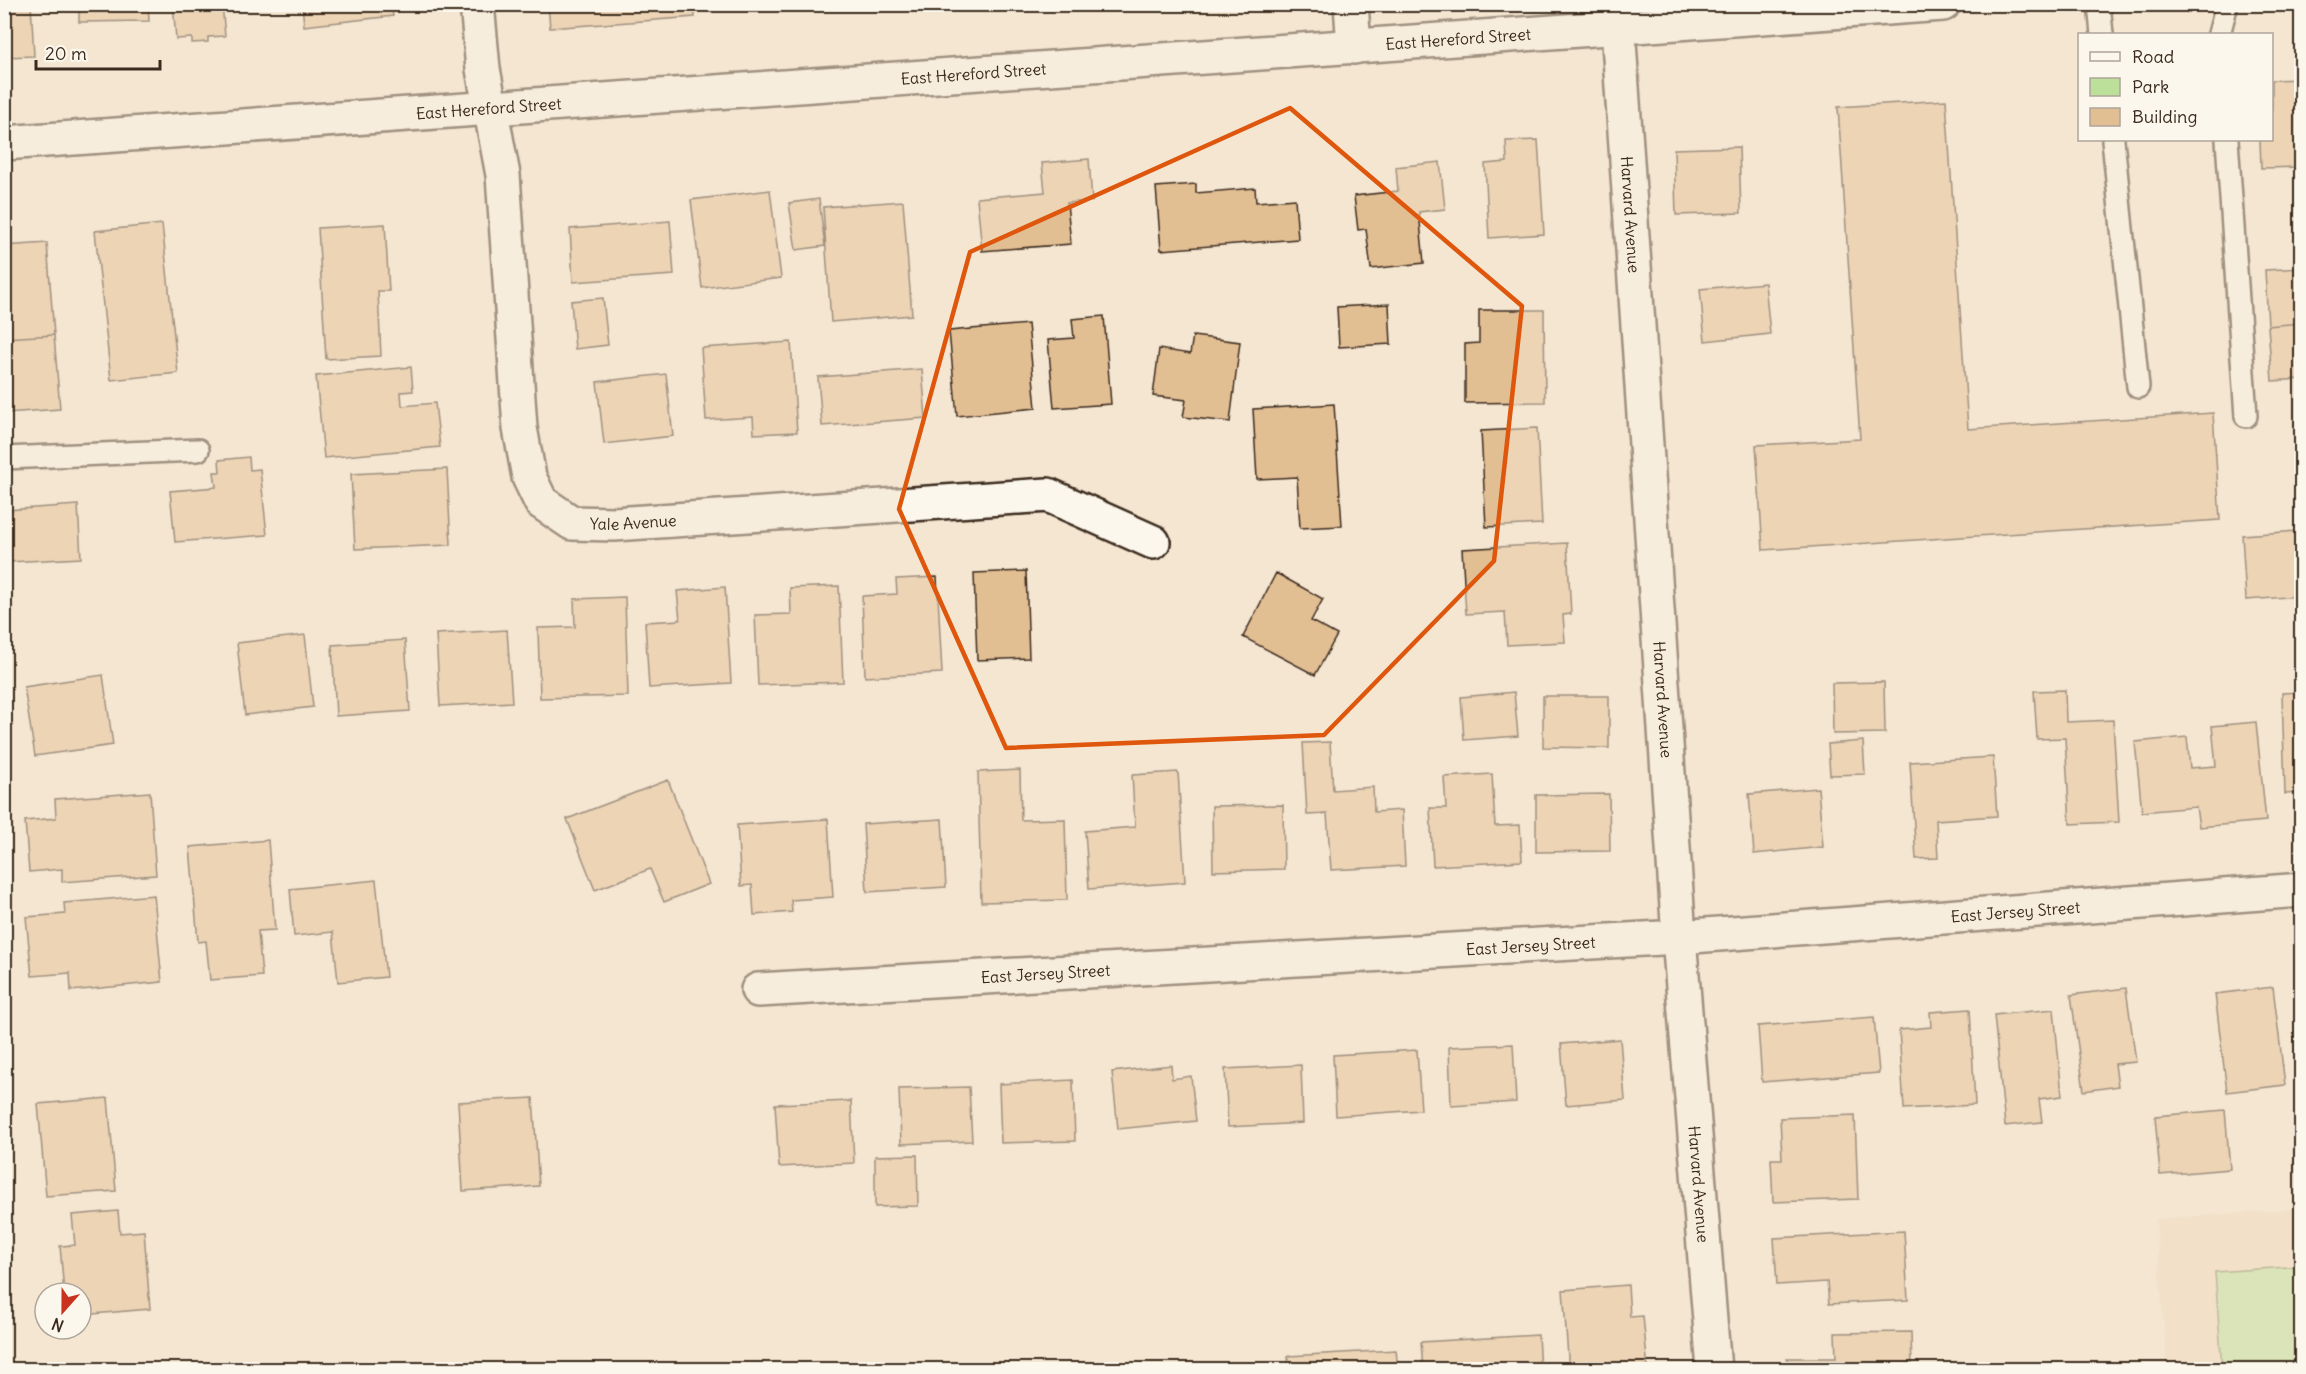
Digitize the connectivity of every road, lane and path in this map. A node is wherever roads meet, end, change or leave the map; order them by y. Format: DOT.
graph roads {
  1 [pos="477,4"];
  2 [pos="1351,4"];
  3 [pos="1943,4"];
  4 [pos="2099,4"];
  5 [pos="2227,4"];
  6 [pos="1618,27"];
  7 [pos="2102,33"];
  8 [pos="2220,33"];
  9 [pos="1354,47"];
  10 [pos="491,110"];
  11 [pos="2113,141"];
  12 [pos="2227,141"];
  13 [pos="4,143"];
  14 [pos="2138,387"];
  15 [pos="2246,416"];
  16 [pos="198,450"];
  17 [pos="4,458"];
  18 [pos="1153,542"];
  19 [pos="2301,890"];
  20 [pos="1678,937"];
  21 [pos="758,990"];
  22 [pos="1714,1370"];
  1 -- 10 [label="street, Yale Avenue"];
  2 -- 9 [label="street"];
  3 -- 6 [label="street, East Hereford Street"];
  4 -- 7 [label="lane"];
  5 -- 8 [label="lane"];
  6 -- 9 [label="street, East Hereford Street"];
  6 -- 20 [label="street, Harvard Avenue"];
  9 -- 10 [label="street, East Hereford Street"];
  10 -- 13 [label="street, East Hereford Street"];
  10 -- 18 [label="street, Yale Avenue"];
  11 -- 14 [label="lane"];
  12 -- 15 [label="lane"];
  16 -- 17 [label="lane"];
  19 -- 20 [label="street, East Jersey Street"];
  20 -- 21 [label="street, East Jersey Street"];
  20 -- 22 [label="street, Harvard Avenue"];
}
